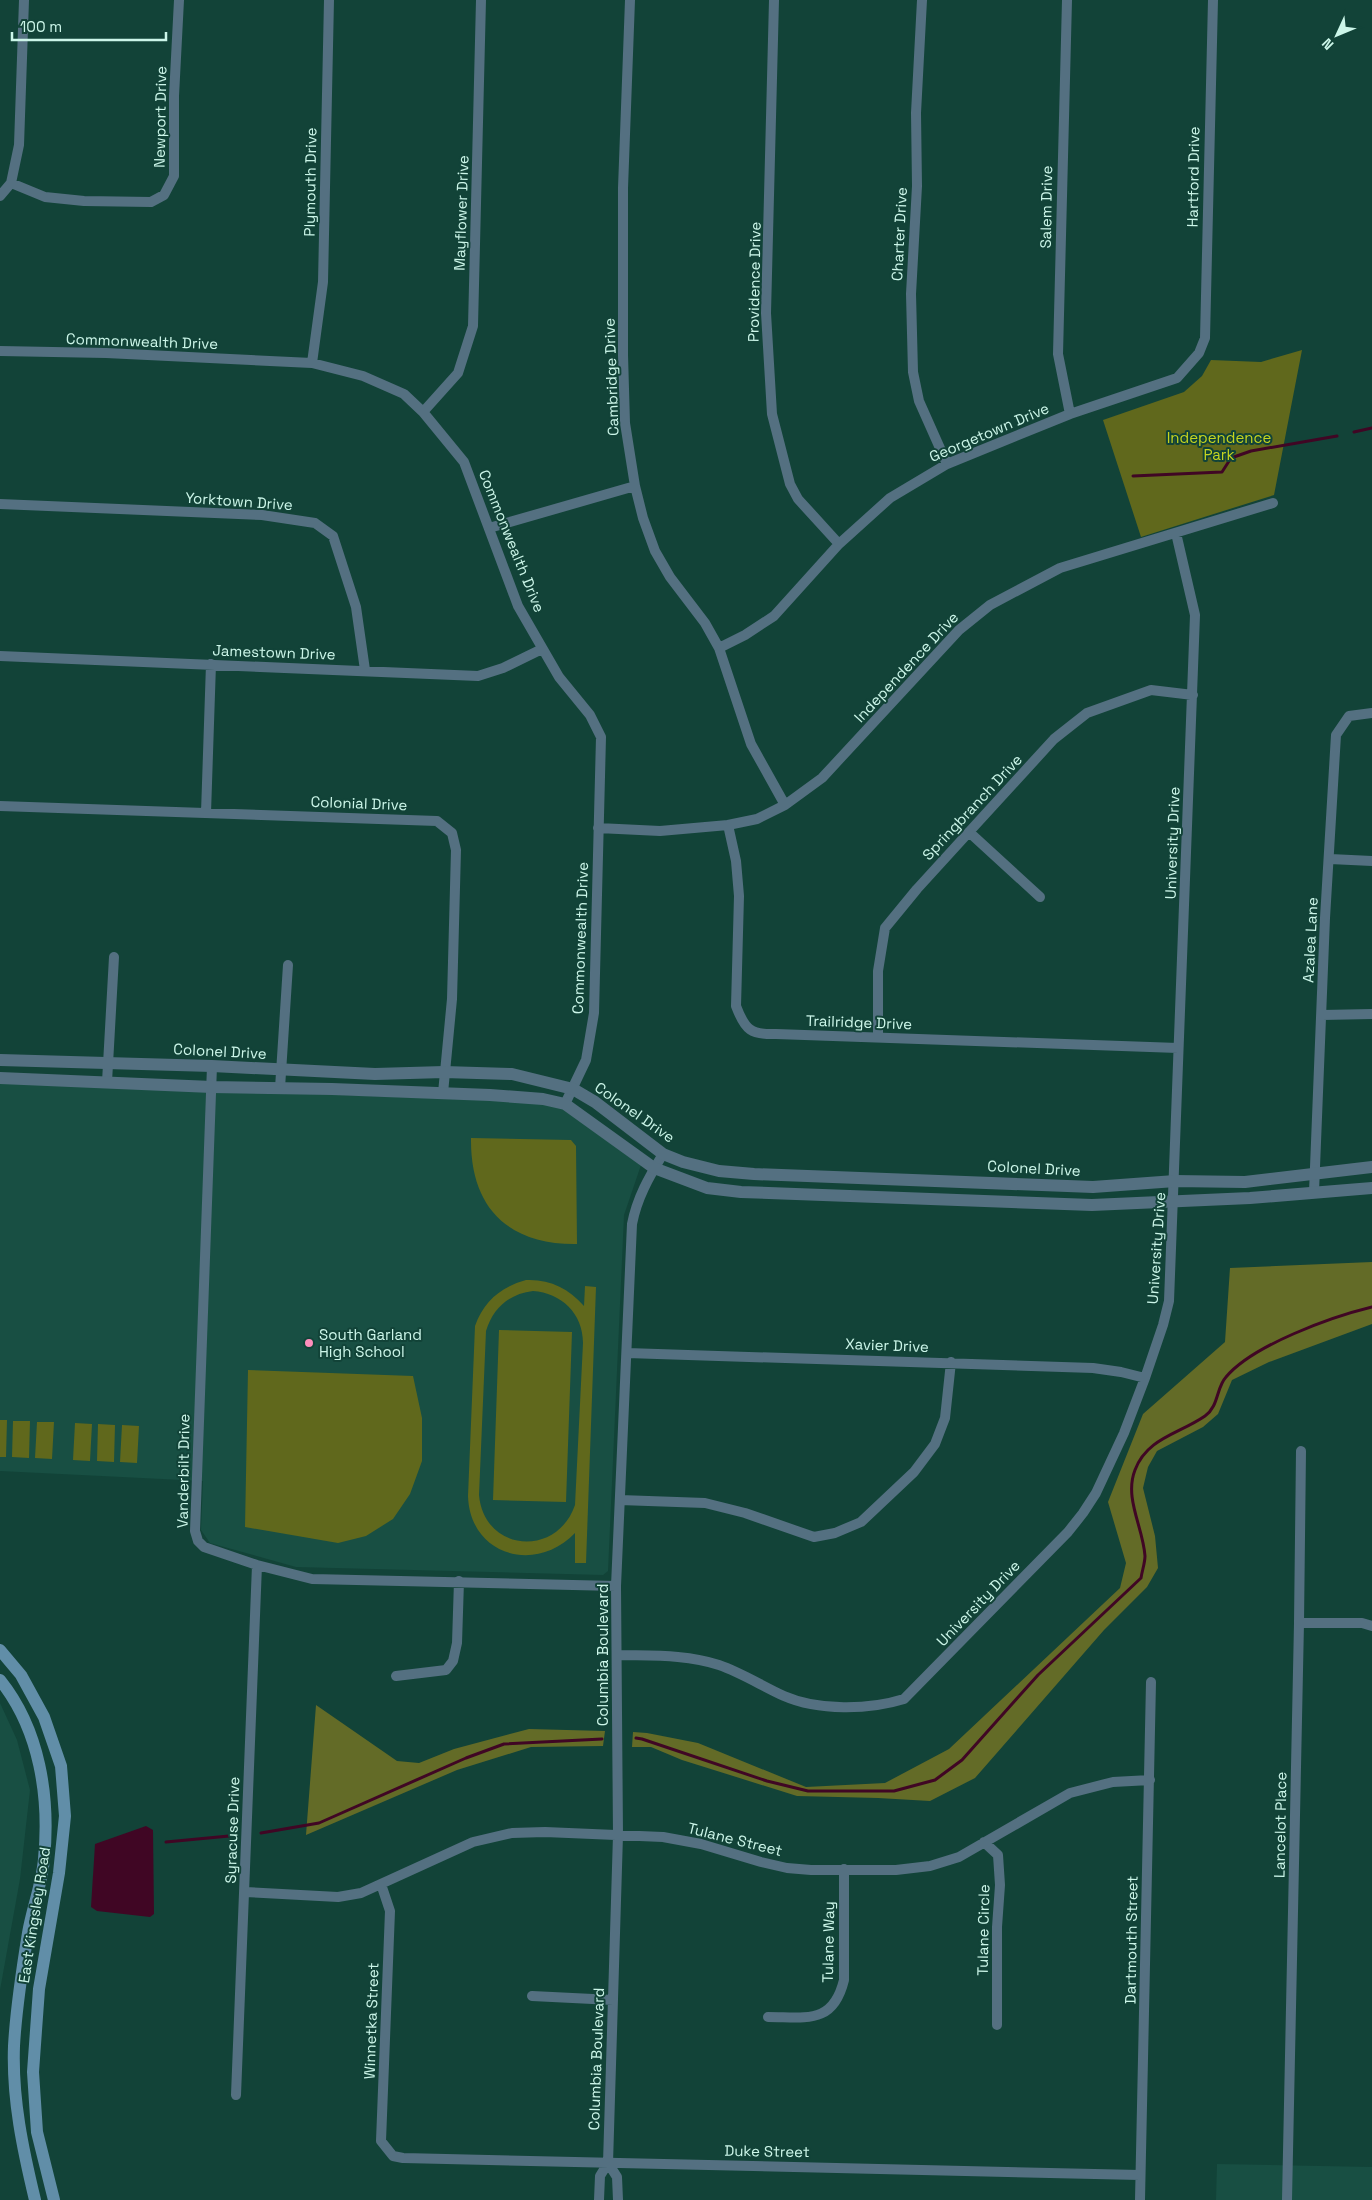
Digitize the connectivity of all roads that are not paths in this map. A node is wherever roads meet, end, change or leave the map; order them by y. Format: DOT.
graph roads {
  1 [pos="24,0"];
  2 [pos="179,0"];
  3 [pos="329,0"];
  4 [pos="482,0"];
  5 [pos="630,0"];
  6 [pos="774,0"];
  7 [pos="922,0"];
  8 [pos="1067,0"];
  9 [pos="1213,0"];
  10 [pos="11,183"];
  11 [pos="0,196"];
  12 [pos="0,351"];
  13 [pos="1199,353"];
  14 [pos="312,363"];
  15 [pos="423,412"];
  16 [pos="1070,414"];
  17 [pos="947,464"];
  18 [pos="635,486"];
  19 [pos="1273,503"];
  20 [pos="0,504"];
  21 [pos="489,528"];
  22 [pos="1176,533"];
  23 [pos="839,544"];
  24 [pos="719,648"];
  25 [pos="542,649"];
  26 [pos="0,656"];
  27 [pos="211,664"];
  28 [pos="365,670"];
  29 [pos="1193,695"];
  30 [pos="1372,713"];
  31 [pos="784,805"];
  32 [pos="0,806"];
  33 [pos="206,813"];
  34 [pos="728,825"];
  35 [pos="598,828"];
  36 [pos="969,832"];
  37 [pos="1330,859"];
  38 [pos="1372,861"];
  39 [pos="1040,897"];
  40 [pos="114,957"];
  41 [pos="288,965"];
  42 [pos="1372,1014"];
  43 [pos="1322,1015"];
  44 [pos="878,1037"];
  45 [pos="1178,1048"];
  46 [pos="0,1060"];
  47 [pos="108,1062"];
  48 [pos="212,1066"];
  49 [pos="281,1070"];
  50 [pos="444,1072"];
  51 [pos="0,1078"];
  52 [pos="107,1082"];
  53 [pos="212,1087"];
  54 [pos="280,1088"];
  55 [pos="573,1089"];
  56 [pos="443,1093"];
  57 [pos="565,1104"];
  58 [pos="663,1154"];
  59 [pos="1372,1167"];
  60 [pos="654,1168"];
  61 [pos="1315,1173"];
  62 [pos="1175,1181"];
  63 [pos="1372,1188"];
  64 [pos="1314,1192"];
  65 [pos="1174,1202"];
  66 [pos="627,1353"];
  67 [pos="951,1362"];
  68 [pos="1145,1378"];
  69 [pos="1301,1451"];
  70 [pos="620,1500"];
  71 [pos="257,1565"];
  72 [pos="459,1581"];
  73 [pos="616,1586"];
  74 [pos="1299,1624"];
  75 [pos="1372,1626"];
  76 [pos="0,1650"];
  77 [pos="617,1655"];
  78 [pos="396,1676"];
  79 [pos="0,1680"];
  80 [pos="1151,1682"];
  81 [pos="1150,1780"];
  82 [pos="618,1835"];
  83 [pos="984,1842"];
  84 [pos="844,1869"];
  85 [pos="381,1884"];
  86 [pos="245,1892"];
  87 [pos="532,1996"];
  88 [pos="613,2000"];
  89 [pos="768,2017"];
  90 [pos="997,2025"];
  91 [pos="236,2095"];
  92 [pos="393,2156"];
  93 [pos="608,2163"];
  94 [pos="1140,2175"];
  95 [pos="35,2200"];
  96 [pos="54,2200"];
  97 [pos="599,2200"];
  98 [pos="618,2200"];
  99 [pos="1140,2200"];
  100 [pos="1287,2200"];
  1 -- 10 [label="street"];
  2 -- 10 [label="street, Newport Drive"];
  3 -- 14 [label="street, Plymouth Drive"];
  4 -- 15 [label="street, Mayflower Drive"];
  5 -- 18 [label="street, Cambridge Drive"];
  6 -- 23 [label="street, Providence Drive"];
  7 -- 17 [label="street, Charter Drive"];
  8 -- 16 [label="street, Salem Drive"];
  9 -- 13 [label="street, Hartford Drive"];
  10 -- 11 [label="street"];
  12 -- 14 [label="street, Commonwealth Drive"];
  13 -- 16 [label="street, Georgetown Drive"];
  14 -- 15 [label="street, Commonwealth Drive"];
  15 -- 21 [label="street, Commonwealth Drive"];
  16 -- 17 [label="street, Georgetown Drive"];
  17 -- 23 [label="street, Georgetown Drive"];
  18 -- 21 [label="street"];
  18 -- 24 [label="street, Cambridge Drive"];
  19 -- 22 [label="street, Independence Drive"];
  20 -- 28 [label="street, Yorktown Drive"];
  21 -- 25 [label="street, Commonwealth Drive"];
  22 -- 29 [label="street, University Drive"];
  22 -- 31 [label="street, Independence Drive"];
  23 -- 24 [label="street, Georgetown Drive"];
  24 -- 31 [label="street, Cambridge Drive"];
  25 -- 28 [label="street, Jamestown Drive"];
  25 -- 35 [label="street, Commonwealth Drive"];
  26 -- 27 [label="street, Jamestown Drive"];
  27 -- 28 [label="street, Jamestown Drive"];
  27 -- 33 [label="street"];
  29 -- 36 [label="street, Springbranch Drive"];
  29 -- 45 [label="street, University Drive"];
  30 -- 37 [label="street, Azalea Lane"];
  31 -- 34 [label="street, Independence Drive"];
  32 -- 33 [label="street, Colonial Drive"];
  33 -- 50 [label="street, Colonial Drive"];
  34 -- 35 [label="street, Independence Drive"];
  34 -- 44 [label="street, Trailridge Drive"];
  35 -- 55 [label="street, Commonwealth Drive"];
  36 -- 39 [label="street"];
  36 -- 44 [label="street, Springbranch Drive"];
  37 -- 38 [label="street"];
  37 -- 43 [label="street, Azalea Lane"];
  40 -- 47 [label="street"];
  41 -- 49 [label="street"];
  42 -- 43 [label="street"];
  43 -- 61 [label="street, Azalea Lane"];
  44 -- 45 [label="street, Trailridge Drive"];
  45 -- 62 [label="street, University Drive"];
  46 -- 47 [label="street, Colonel Drive"];
  47 -- 48 [label="street, Colonel Drive"];
  47 -- 52 [label="street"];
  48 -- 49 [label="street, Colonel Drive"];
  48 -- 53 [label="street, Vanderbilt Drive"];
  49 -- 50 [label="street, Colonel Drive"];
  49 -- 54 [label="street"];
  50 -- 55 [label="street, Colonel Drive"];
  50 -- 56 [label="street, Colonial Drive"];
  51 -- 52 [label="street"];
  52 -- 53 [label="street"];
  53 -- 54 [label="street"];
  53 -- 71 [label="street, Vanderbilt Drive"];
  54 -- 56 [label="street"];
  55 -- 57 [label="street, Commonwealth Drive"];
  55 -- 58 [label="street, Colonel Drive"];
  56 -- 57 [label="street"];
  57 -- 60 [label="street"];
  58 -- 60 [label="street, Columbia Boulevard"];
  58 -- 62 [label="street, Colonel Drive"];
  59 -- 61 [label="street, Colonel Drive"];
  60 -- 65 [label="street"];
  60 -- 66 [label="street, Columbia Boulevard"];
  61 -- 62 [label="street, Colonel Drive"];
  61 -- 64 [label="street, Azalea Lane"];
  62 -- 65 [label="street, University Drive"];
  63 -- 64 [label="street"];
  64 -- 65 [label="street"];
  65 -- 68 [label="street, University Drive"];
  66 -- 67 [label="street, Xavier Drive"];
  66 -- 70 [label="street, Columbia Boulevard"];
  67 -- 68 [label="street, Xavier Drive"];
  67 -- 70 [label="street"];
  68 -- 77 [label="street, University Drive"];
  69 -- 74 [label="street, Lancelot Place"];
  70 -- 73 [label="street, Columbia Boulevard"];
  71 -- 72 [label="street, Vanderbilt Drive"];
  71 -- 86 [label="street, Syracuse Drive"];
  72 -- 73 [label="street, Vanderbilt Drive"];
  72 -- 78 [label="street"];
  73 -- 77 [label="street, Columbia Boulevard"];
  74 -- 75 [label="street"];
  74 -- 100 [label="street, Lancelot Place"];
  76 -- 96 [label="main road, East Kingsley Road"];
  77 -- 82 [label="street, Columbia Boulevard"];
  79 -- 95 [label="main road, East Kingsley Road"];
  80 -- 81 [label="street, Dartmouth Street"];
  81 -- 83 [label="street, Tulane Street"];
  81 -- 94 [label="street, Dartmouth Street"];
  82 -- 84 [label="street, Tulane Street"];
  82 -- 85 [label="street, Tulane Street"];
  82 -- 88 [label="street, Columbia Boulevard"];
  83 -- 84 [label="street, Tulane Street"];
  83 -- 90 [label="street, Tulane Circle"];
  84 -- 89 [label="street, Tulane Way"];
  85 -- 86 [label="street, Tulane Street"];
  85 -- 92 [label="street, Winnetka Street"];
  86 -- 91 [label="street, Syracuse Drive"];
  87 -- 88 [label="street"];
  88 -- 93 [label="street, Columbia Boulevard"];
  92 -- 93 [label="street, Duke Street"];
  93 -- 94 [label="street, Duke Street"];
  93 -- 97 [label="street, Columbia Boulevard"];
  93 -- 98 [label="street, Columbia Boulevard"];
  94 -- 99 [label="street, Dartmouth Street"];
}
